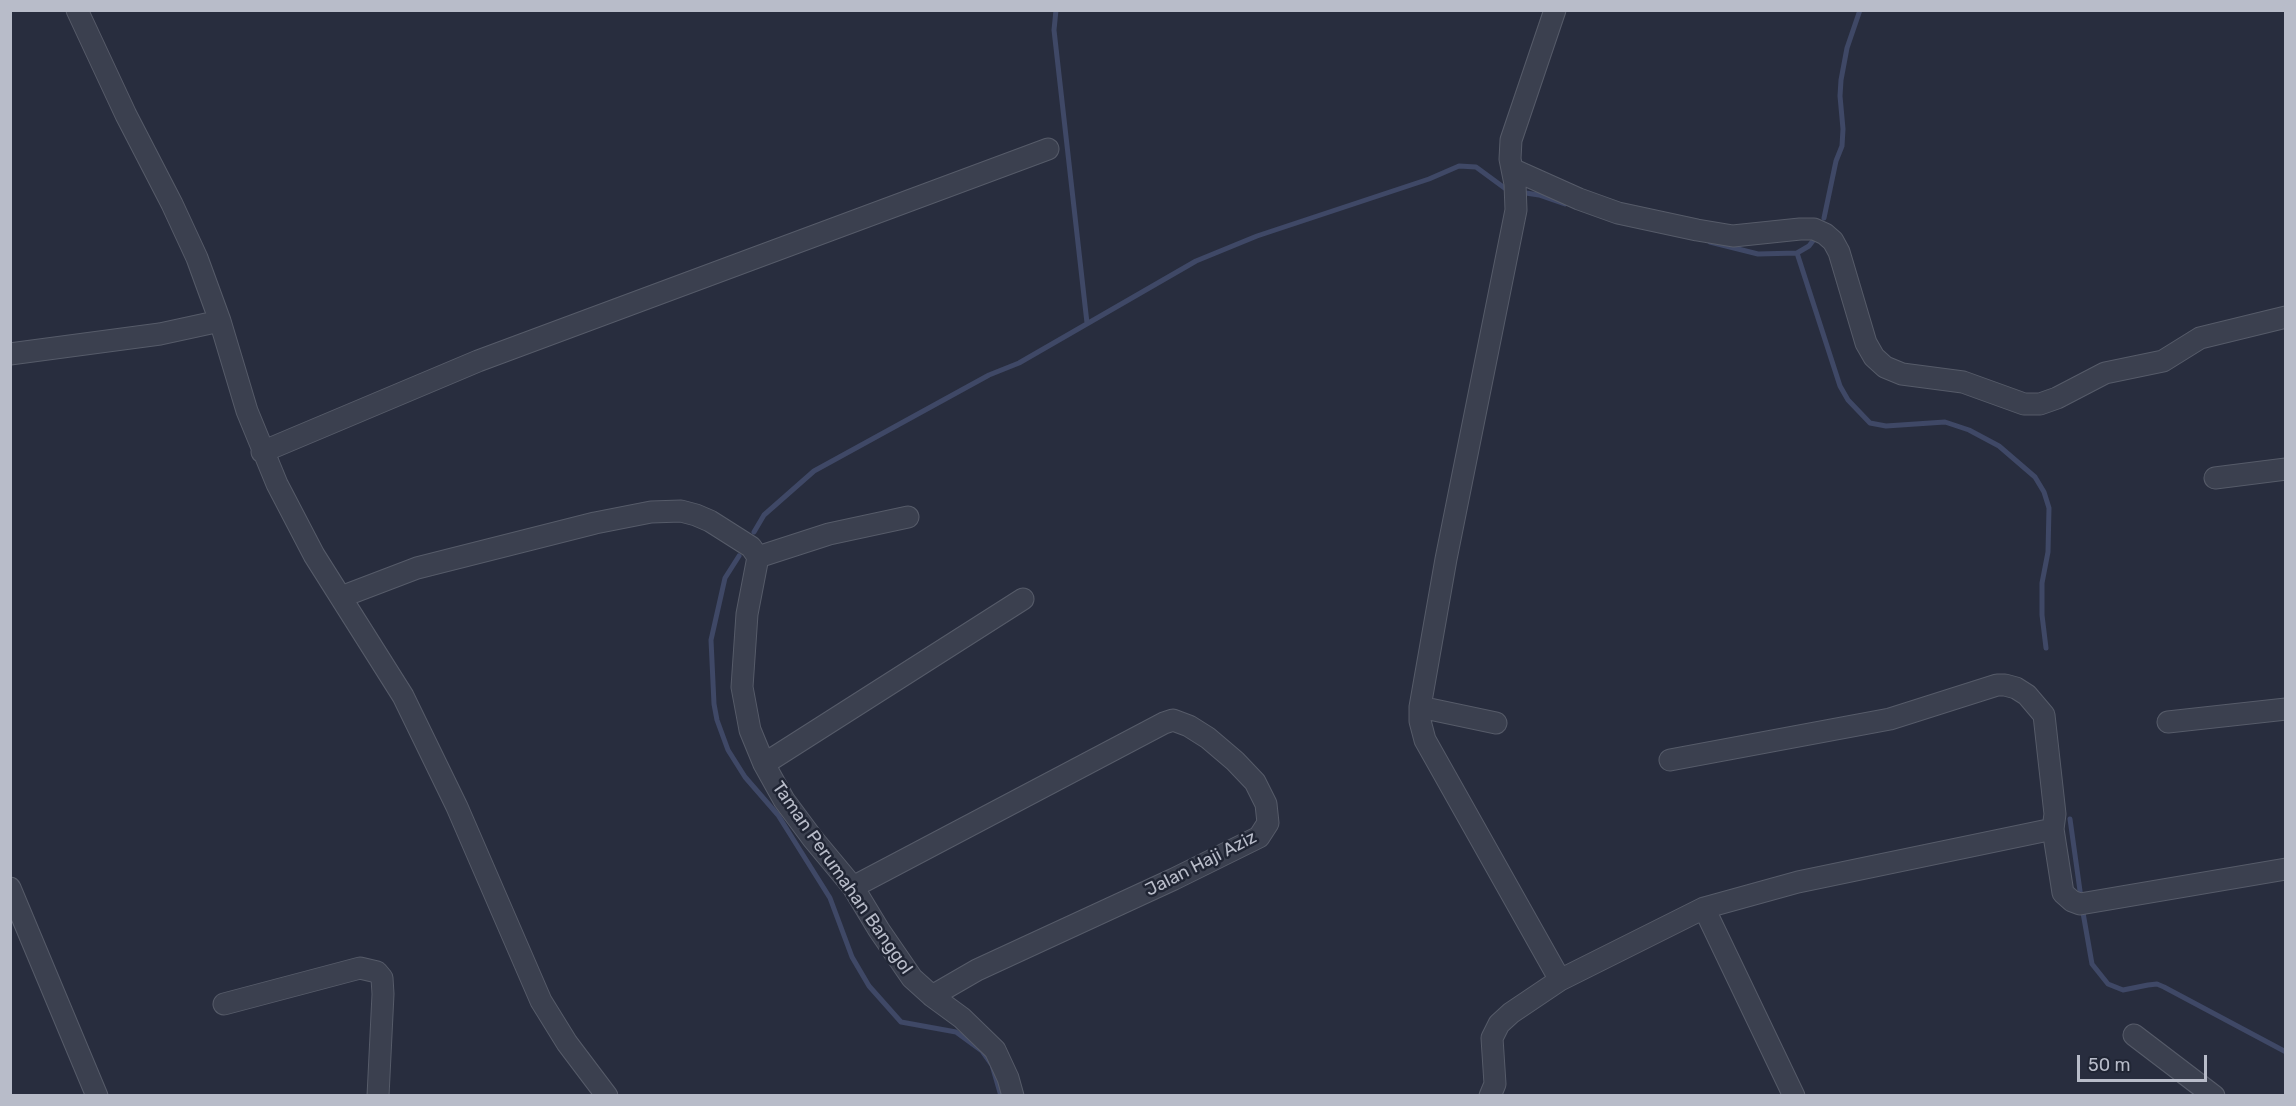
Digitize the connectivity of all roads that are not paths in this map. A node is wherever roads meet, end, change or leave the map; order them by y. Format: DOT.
graph roads {
  1 [pos="77,10"];
  2 [pos="1555,10"];
  3 [pos="1048,149"];
  4 [pos="1513,177"];
  5 [pos="2286,317"];
  6 [pos="220,321"];
  7 [pos="10,354"];
  8 [pos="262,452"];
  9 [pos="2286,469"];
  10 [pos="2215,478"];
  11 [pos="908,517"];
  12 [pos="758,557"];
  13 [pos="341,597"];
  14 [pos="1023,599"];
  15 [pos="1420,707"];
  16 [pos="2286,709"];
  17 [pos="2168,722"];
  18 [pos="1496,723"];
  19 [pos="1670,760"];
  20 [pos="764,764"];
  21 [pos="2053,829"];
  22 [pos="2286,868"];
  23 [pos="853,887"];
  24 [pos="10,888"];
  25 [pos="1704,908"];
  26 [pos="1560,980"];
  27 [pos="932,996"];
  28 [pos="224,1004"];
  29 [pos="2134,1035"];
  30 [pos="97,1095"];
  31 [pos="378,1095"];
  32 [pos="607,1095"];
  33 [pos="1013,1095"];
  34 [pos="1490,1095"];
  35 [pos="1794,1095"];
  36 [pos="2214,1095"];
  1 -- 6 [label="street"];
  2 -- 4 [label="street"];
  3 -- 8 [label="street"];
  4 -- 5 [label="street"];
  4 -- 15 [label="street"];
  6 -- 7 [label="street"];
  6 -- 8 [label="street"];
  8 -- 13 [label="street"];
  9 -- 10 [label="street"];
  11 -- 12 [label="street"];
  12 -- 13 [label="street"];
  12 -- 20 [label="street, Taman Perumahan Banggol"];
  13 -- 32 [label="street"];
  14 -- 20 [label="street"];
  15 -- 18 [label="street"];
  15 -- 26 [label="street"];
  16 -- 17 [label="street"];
  19 -- 21 [label="street"];
  20 -- 23 [label="street, Taman Perumahan Banggol"];
  21 -- 22 [label="street"];
  21 -- 25 [label="street"];
  23 -- 27 [label="street, Taman Perumahan Banggol"];
  23 -- 27 [label="street, Jalan Haji Aziz"];
  24 -- 30 [label="street"];
  25 -- 26 [label="street"];
  25 -- 35 [label="street"];
  26 -- 34 [label="street"];
  27 -- 33 [label="street, Taman Perumahan Banggol"];
  28 -- 31 [label="street"];
  29 -- 36 [label="street"];
}
